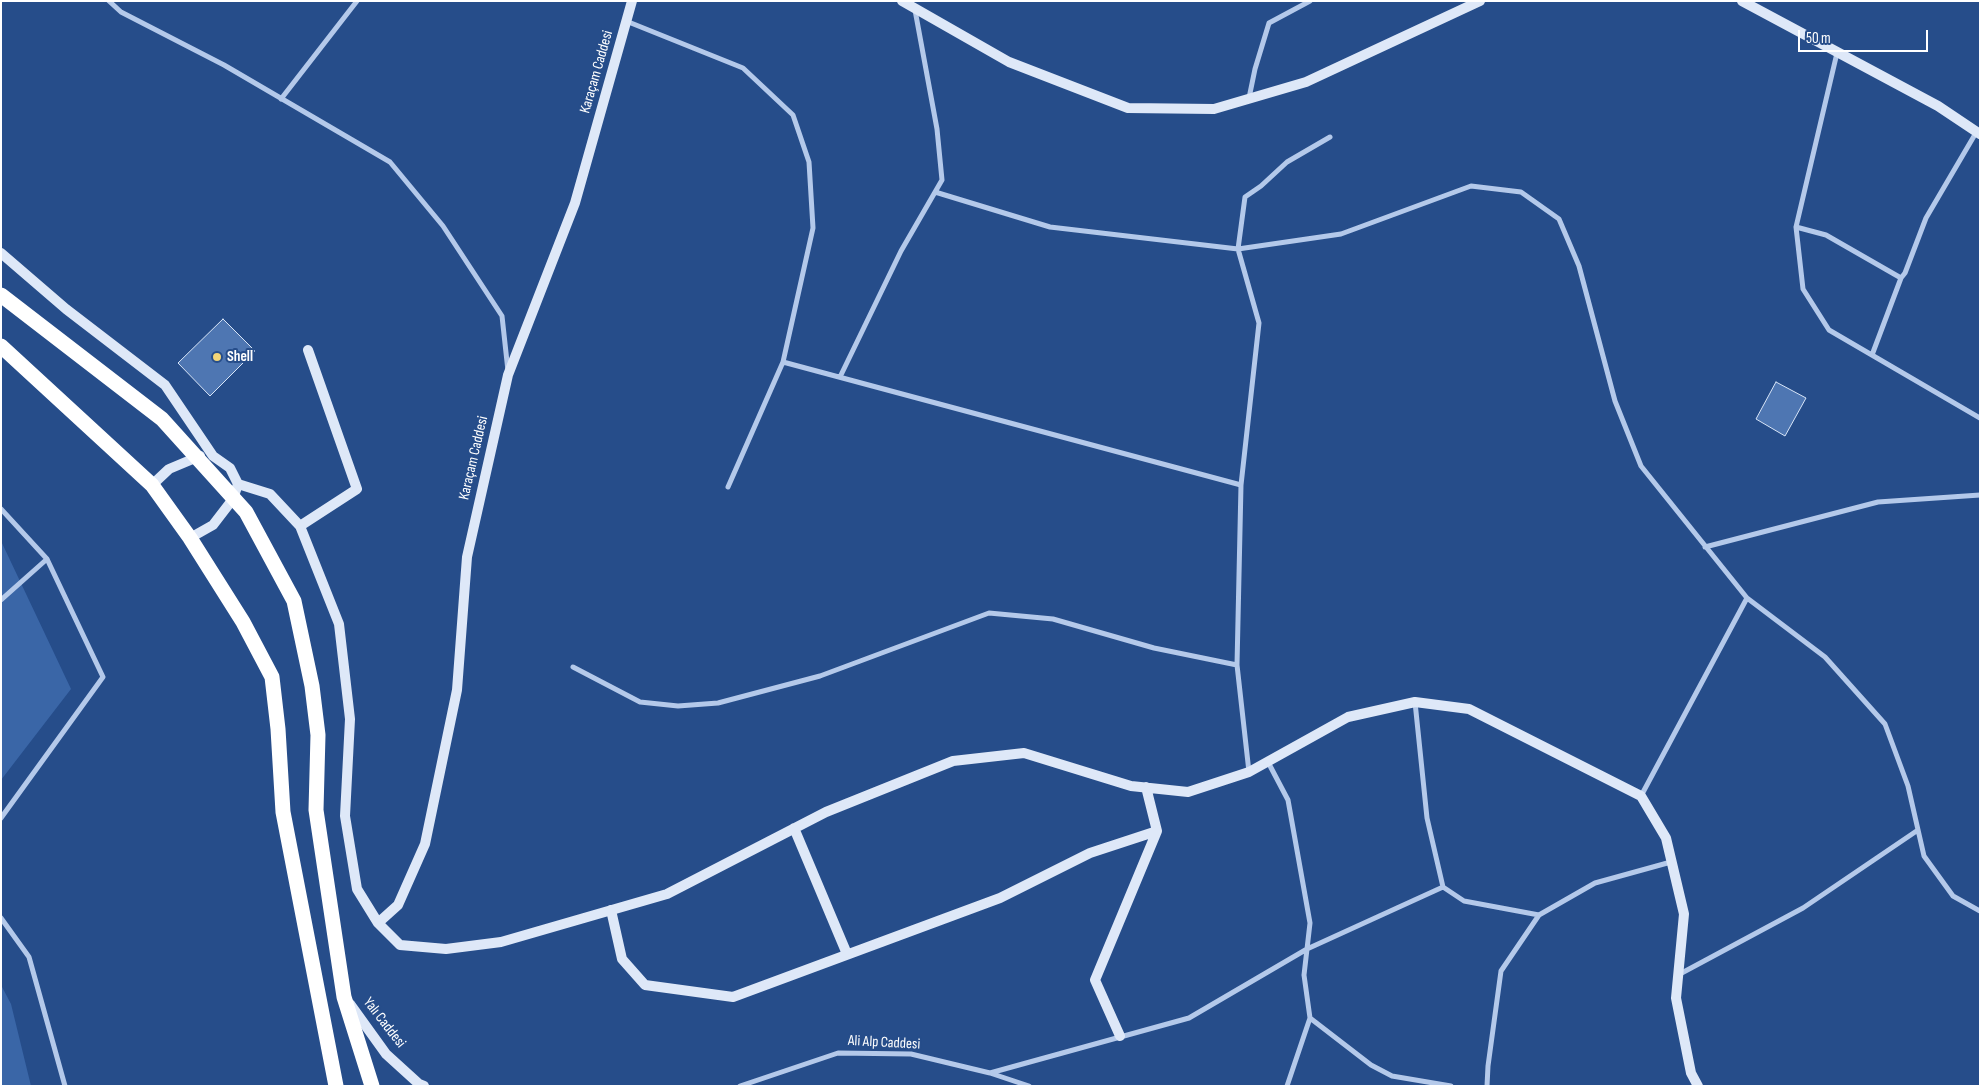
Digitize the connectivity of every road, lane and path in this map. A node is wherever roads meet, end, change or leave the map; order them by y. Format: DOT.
graph roads {
  1 [pos="109,1"];
  2 [pos="357,1"];
  3 [pos="632,1"];
  4 [pos="902,1"];
  5 [pos="1310,1"];
  6 [pos="1480,1"];
  7 [pos="1742,1"];
  8 [pos="914,8"];
  9 [pos="626,21"];
  10 [pos="1837,52"];
  11 [pos="281,98"];
  12 [pos="1248,99"];
  13 [pos="1978,131"];
  14 [pos="1330,137"];
  15 [pos="934,192"];
  16 [pos="1796,227"];
  17 [pos="1238,249"];
  18 [pos="1,252"];
  19 [pos="1900,278"];
  20 [pos="1,295"];
  21 [pos="1,346"];
  22 [pos="308,350"];
  23 [pos="1872,355"];
  24 [pos="783,362"];
  25 [pos="508,375"];
  26 [pos="840,377"];
  27 [pos="1980,418"];
  28 [pos="195,456"];
  29 [pos="213,456"];
  30 [pos="152,485"];
  31 [pos="1241,485"];
  32 [pos="728,487"];
  33 [pos="236,491"];
  34 [pos="1980,495"];
  35 [pos="1,509"];
  36 [pos="300,526"];
  37 [pos="190,538"];
  38 [pos="1705,546"];
  39 [pos="47,559"];
  40 [pos="1747,598"];
  41 [pos="1,600"];
  42 [pos="1237,665"];
  43 [pos="573,667"];
  44 [pos="1415,702"];
  45 [pos="1268,762"];
  46 [pos="1249,772"];
  47 [pos="1146,787"];
  48 [pos="1641,796"];
  49 [pos="1,818"];
  50 [pos="794,828"];
  51 [pos="1918,830"];
  52 [pos="1157,831"];
  53 [pos="1671,862"];
  54 [pos="1442,887"];
  55 [pos="611,910"];
  56 [pos="1980,912"];
  57 [pos="1540,915"];
  58 [pos="1,918"];
  59 [pos="378,923"];
  60 [pos="1307,949"];
  61 [pos="847,954"];
  62 [pos="1678,975"];
  63 [pos="344,997"];
  64 [pos="1310,1018"];
  65 [pos="1120,1036"];
  66 [pos="990,1073"];
  67 [pos="65,1086"];
  68 [pos="336,1086"];
  69 [pos="372,1086"];
  70 [pos="424,1086"];
  71 [pos="740,1086"];
  72 [pos="1029,1086"];
  73 [pos="1287,1086"];
  74 [pos="1451,1086"];
  75 [pos="1487,1086"];
  76 [pos="1698,1086"];
  1 -- 11 [label="street"];
  2 -- 11 [label="street"];
  3 -- 9 [label="street, Karaçam Caddesi"];
  4 -- 8 [label="street"];
  5 -- 12 [label="street"];
  6 -- 12 [label="street"];
  7 -- 10 [label="street"];
  8 -- 12 [label="street"];
  8 -- 15 [label="street"];
  9 -- 24 [label="street"];
  9 -- 25 [label="street, Karaçam Caddesi"];
  10 -- 13 [label="street"];
  10 -- 16 [label="street"];
  11 -- 25 [label="street"];
  13 -- 19 [label="street"];
  14 -- 17 [label="street"];
  15 -- 17 [label="street"];
  15 -- 26 [label="street"];
  16 -- 19 [label="street"];
  16 -- 23 [label="street"];
  17 -- 31 [label="street"];
  17 -- 38 [label="street"];
  18 -- 29 [label="street"];
  19 -- 23 [label="street"];
  20 -- 28 [label="highway"];
  21 -- 30 [label="highway"];
  22 -- 36 [label="street"];
  23 -- 27 [label="street"];
  24 -- 26 [label="street"];
  24 -- 32 [label="street"];
  25 -- 59 [label="street, Karaçam Caddesi"];
  26 -- 31 [label="street"];
  28 -- 29 [label="street"];
  28 -- 30 [label="street"];
  28 -- 33 [label="highway"];
  29 -- 33 [label="street"];
  30 -- 37 [label="highway"];
  31 -- 42 [label="street"];
  33 -- 36 [label="street"];
  33 -- 37 [label="street"];
  33 -- 63 [label="highway"];
  34 -- 38 [label="street"];
  35 -- 39 [label="street"];
  36 -- 59 [label="street"];
  37 -- 68 [label="highway"];
  38 -- 40 [label="street"];
  39 -- 41 [label="street"];
  39 -- 49 [label="street"];
  40 -- 48 [label="street"];
  40 -- 51 [label="street"];
  42 -- 43 [label="street"];
  42 -- 46 [label="street"];
  44 -- 45 [label="street"];
  44 -- 48 [label="street"];
  44 -- 54 [label="street"];
  45 -- 46 [label="street"];
  45 -- 60 [label="street"];
  46 -- 47 [label="street"];
  47 -- 50 [label="street"];
  47 -- 52 [label="street"];
  48 -- 53 [label="street"];
  50 -- 55 [label="street"];
  50 -- 61 [label="street"];
  51 -- 56 [label="street"];
  51 -- 62 [label="street"];
  52 -- 61 [label="street"];
  52 -- 65 [label="street"];
  53 -- 57 [label="street"];
  53 -- 62 [label="street"];
  54 -- 57 [label="street"];
  54 -- 60 [label="street"];
  55 -- 59 [label="street"];
  55 -- 61 [label="street"];
  57 -- 75 [label="street"];
  58 -- 67 [label="street"];
  60 -- 64 [label="street"];
  60 -- 65 [label="street"];
  62 -- 76 [label="street"];
  63 -- 69 [label="highway"];
  63 -- 70 [label="street, Yalı Caddesi"];
  64 -- 73 [label="street"];
  64 -- 74 [label="street"];
  65 -- 66 [label="street"];
  66 -- 71 [label="street, Ali Alp Caddesi"];
  66 -- 72 [label="street, Ali Alp Caddesi"];
}
